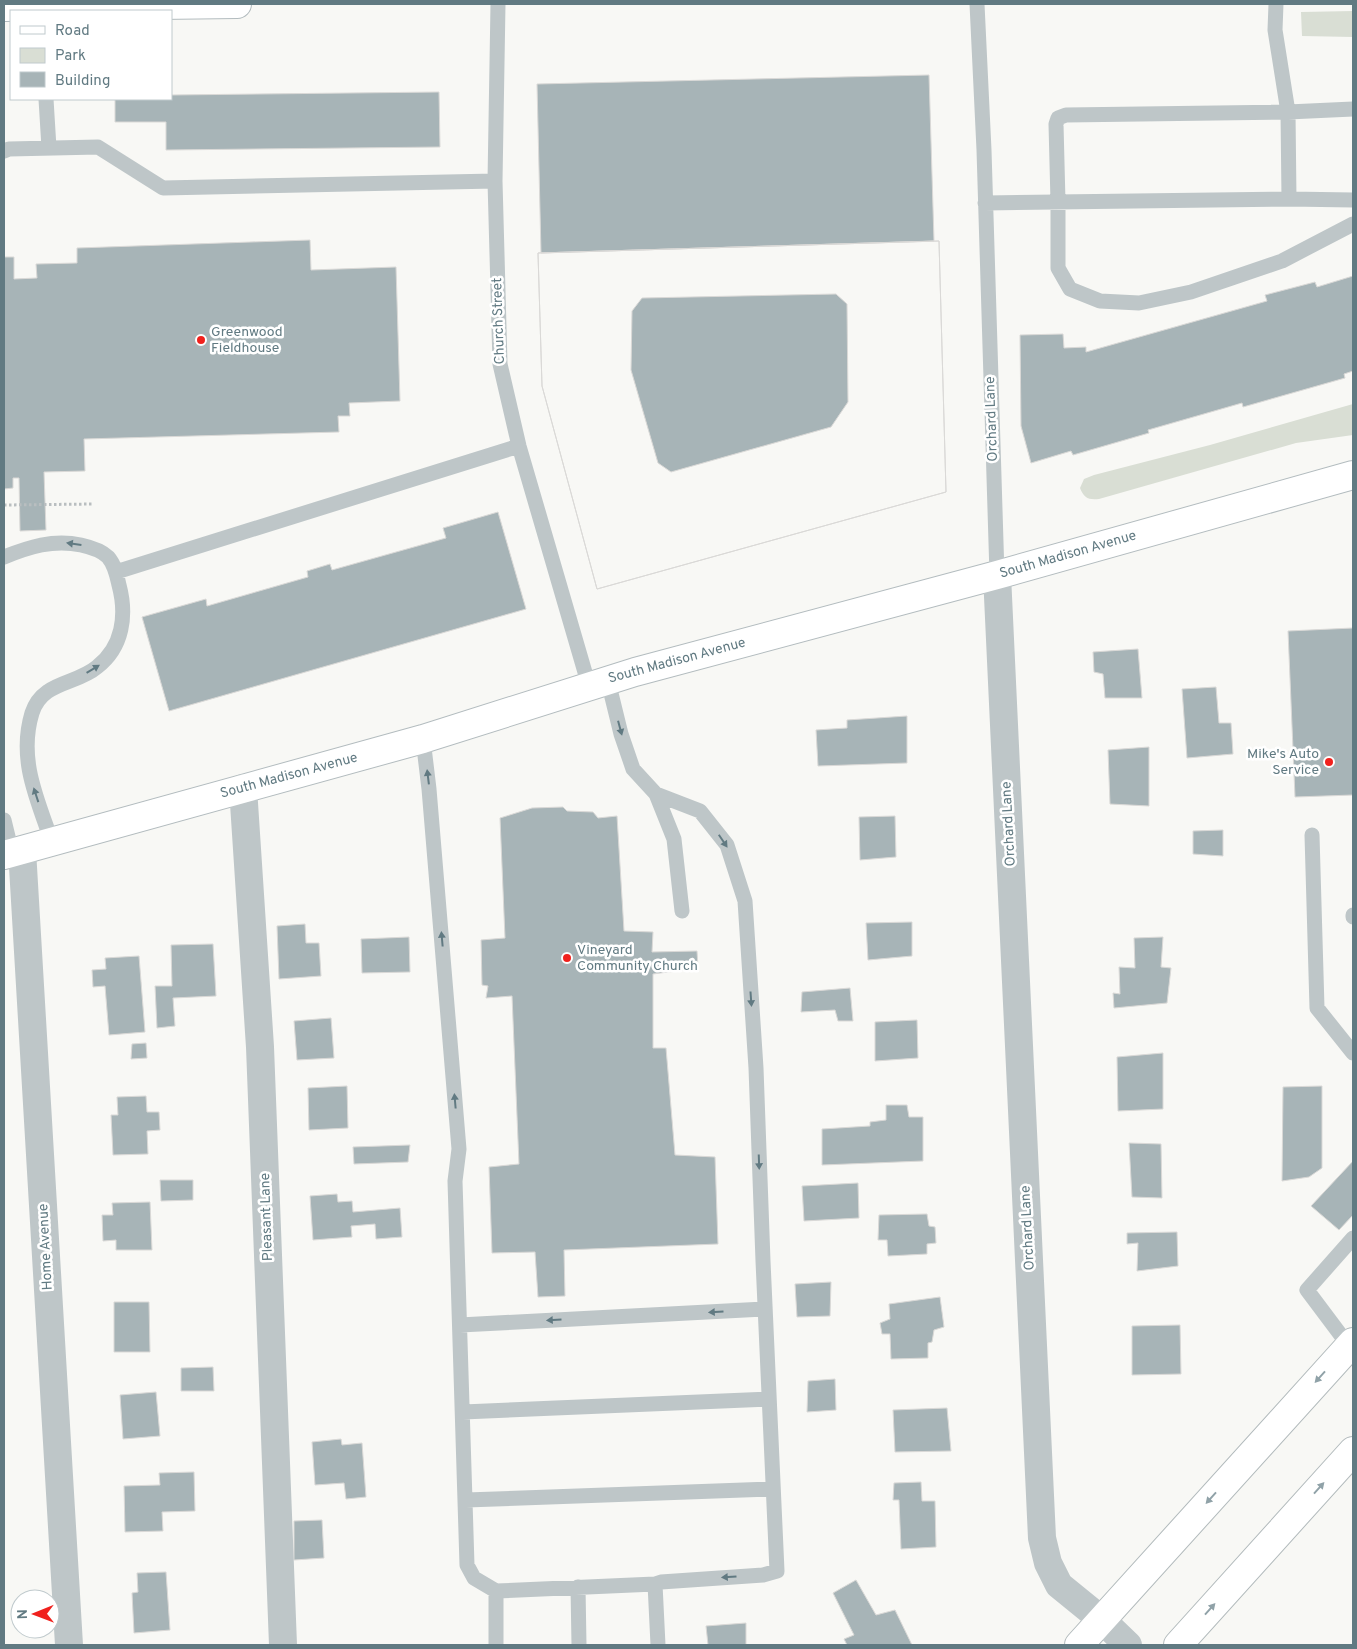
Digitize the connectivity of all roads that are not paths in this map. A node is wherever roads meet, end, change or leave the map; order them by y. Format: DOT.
graph roads {
  1 [pos="116,4"];
  2 [pos="237,4"];
  3 [pos="498,4"];
  4 [pos="976,4"];
  5 [pos="1276,4"];
  6 [pos="4,7"];
  7 [pos="42,9"];
  8 [pos="46,100"];
  9 [pos="1353,109"];
  10 [pos="1288,112"];
  11 [pos="49,148"];
  12 [pos="4,151"];
  13 [pos="495,181"];
  14 [pos="1289,199"];
  15 [pos="1353,200"];
  16 [pos="1058,202"];
  17 [pos="985,203"];
  18 [pos="1353,224"];
  19 [pos="519,446"];
  20 [pos="1353,475"];
  21 [pos="4,557"];
  22 [pos="116,572"];
  23 [pos="997,575"];
  24 [pos="598,683"];
  25 [pos="423,739"];
  26 [pos="243,788"];
  27 [pos="656,794"];
  28 [pos="4,820"];
  29 [pos="1312,835"];
  30 [pos="52,842"];
  31 [pos="13,852"];
  32 [pos="682,911"];
  33 [pos="1353,1053"];
  34 [pos="1353,1238"];
  35 [pos="765,1309"];
  36 [pos="460,1325"];
  37 [pos="1351,1344"];
  38 [pos="769,1399"];
  39 [pos="463,1412"];
  40 [pos="1353,1451"];
  41 [pos="773,1489"];
  42 [pos="466,1500"];
  43 [pos="655,1584"];
  44 [pos="578,1587"];
  45 [pos="496,1590"];
  46 [pos="1102,1620"];
  47 [pos="1127,1644"];
  48 [pos="69,1645"];
  49 [pos="283,1645"];
  50 [pos="496,1645"];
  51 [pos="579,1645"];
  52 [pos="658,1645"];
  53 [pos="1079,1645"];
  54 [pos="1178,1645"];
  1 -- 2 [label="main road"];
  1 -- 7 [label="main road"];
  3 -- 13 [label="lane, Church Street"];
  4 -- 17 [label="lane, Orchard Lane"];
  5 -- 10 [label="lane"];
  6 -- 7 [label="main road"];
  8 -- 11 [label="lane"];
  9 -- 10 [label="lane"];
  10 -- 14 [label="lane"];
  10 -- 16 [label="lane"];
  11 -- 12 [label="lane"];
  11 -- 13 [label="lane"];
  13 -- 19 [label="lane, Church Street"];
  14 -- 15 [label="lane"];
  14 -- 16 [label="lane"];
  16 -- 17 [label="lane"];
  16 -- 18 [label="lane"];
  17 -- 23 [label="lane, Orchard Lane"];
  19 -- 22 [label="lane"];
  19 -- 24 [label="lane, Church Street"];
  20 -- 23 [label="main road, South Madison Avenue"];
  22 -- 21 [label="lane, one-way"];
  30 -- 22 [label="lane, one-way"];
  23 -- 24 [label="main road, South Madison Avenue"];
  23 -- 46 [label="street, Orchard Lane"];
  24 -- 25 [label="main road, South Madison Avenue"];
  24 -- 27 [label="lane, Church Street, one-way"];
  25 -- 26 [label="main road, South Madison Avenue"];
  36 -- 25 [label="lane, one-way"];
  26 -- 30 [label="main road, South Madison Avenue"];
  26 -- 49 [label="street, Pleasant Lane"];
  27 -- 32 [label="lane"];
  27 -- 35 [label="lane, one-way"];
  28 -- 31 [label="lane"];
  29 -- 33 [label="lane"];
  30 -- 31 [label="main road, South Madison Avenue"];
  31 -- 48 [label="street, Home Avenue"];
  34 -- 37 [label="lane"];
  35 -- 36 [label="lane, one-way"];
  35 -- 38 [label="lane"];
  36 -- 39 [label="lane"];
  37 -- 46 [label="main road, one-way"];
  38 -- 39 [label="lane"];
  38 -- 41 [label="lane"];
  39 -- 42 [label="lane"];
  54 -- 40 [label="main road, one-way"];
  41 -- 42 [label="lane"];
  41 -- 43 [label="lane, one-way"];
  42 -- 45 [label="lane"];
  43 -- 44 [label="lane"];
  43 -- 52 [label="lane"];
  44 -- 45 [label="lane"];
  44 -- 51 [label="lane"];
  45 -- 50 [label="lane"];
  46 -- 47 [label="street, Orchard Lane"];
  46 -- 53 [label="main road"];
}
